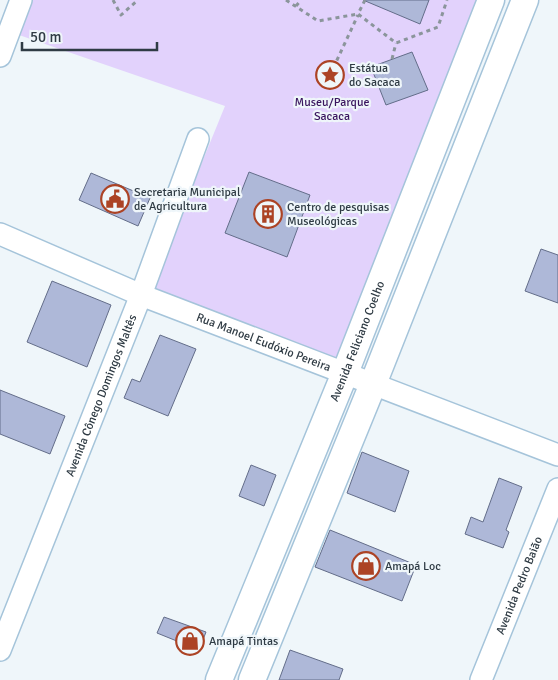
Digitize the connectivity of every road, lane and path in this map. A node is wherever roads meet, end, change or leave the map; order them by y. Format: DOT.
graph roads {
  1 [pos="21,0"];
  2 [pos="113,0"];
  3 [pos="138,0"];
  4 [pos="286,0"];
  5 [pos="301,0"];
  6 [pos="365,0"];
  7 [pos="447,0"];
  8 [pos="491,0"];
  9 [pos="525,0"];
  10 [pos="296,6"];
  11 [pos="358,14"];
  12 [pos="396,43"];
  13 [pos="0,56"];
  14 [pos="392,60"];
  15 [pos="330,75"];
  16 [pos="198,139"];
  17 [pos="409,213"];
  18 [pos="435,223"];
  19 [pos="0,234"];
  20 [pos="140,295"];
  21 [pos="345,373"];
  22 [pos="373,384"];
  23 [pos="558,455"];
  24 [pos="558,489"];
  25 [pos="0,650"];
  26 [pos="228,677"];
  27 [pos="252,680"];
  28 [pos="482,680"];
  1 -- 13 [label="street"];
  2 -- 3 [label="path"];
  4 -- 10 [label="path"];
  5 -- 10 [label="path"];
  6 -- 11 [label="path"];
  7 -- 12 [label="path"];
  8 -- 17 [label="street, Avenida Feliciano Coelho"];
  9 -- 18 [label="street"];
  10 -- 11 [label="path"];
  11 -- 12 [label="path"];
  11 -- 15 [label="path"];
  12 -- 14 [label="path"];
  16 -- 20 [label="street, Avenida Cônego Domingos Maltês"];
  17 -- 18 [label="street"];
  17 -- 21 [label="street, Avenida Feliciano Coelho"];
  18 -- 22 [label="street"];
  19 -- 20 [label="street, Rua Manoel Eudóxio Pereira"];
  20 -- 21 [label="street, Rua Manoel Eudóxio Pereira"];
  20 -- 25 [label="street, Avenida Cônego Domingos Maltês"];
  21 -- 22 [label="street, Rua Manoel Eudóxio Pereira"];
  21 -- 26 [label="street, Avenida Feliciano Coelho"];
  22 -- 23 [label="street, Rua Manoel Eudóxio Pereira"];
  22 -- 27 [label="street"];
  24 -- 28 [label="street, Avenida Pedro Baião"];
}
